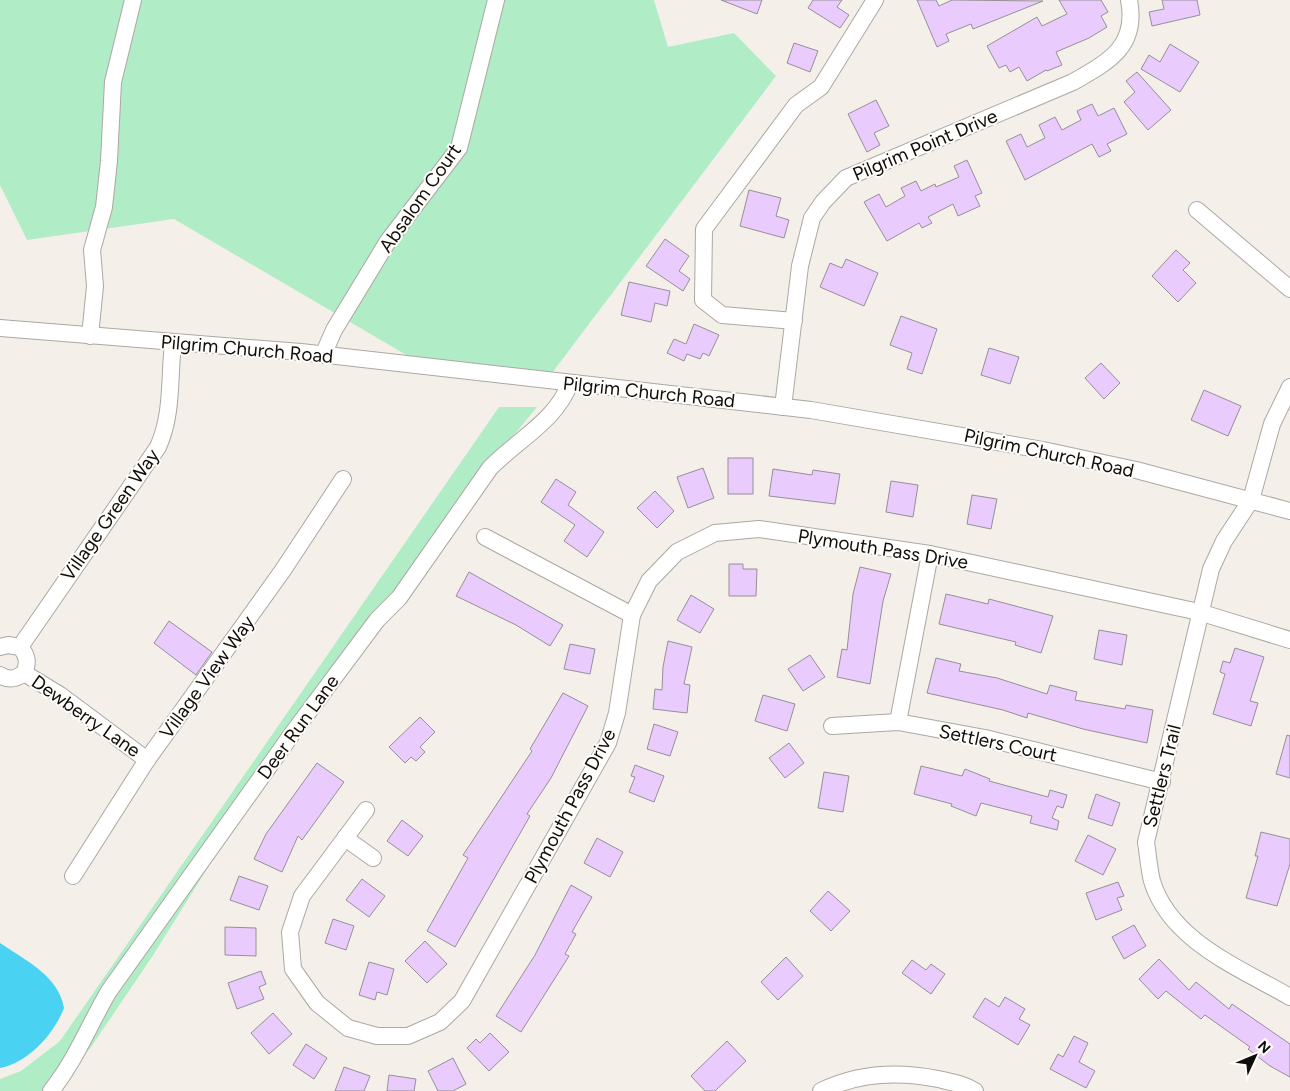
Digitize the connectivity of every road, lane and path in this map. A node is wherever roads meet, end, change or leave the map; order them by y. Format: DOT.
graph roads {
  1 [pos="132,0"];
  2 [pos="496,0"];
  3 [pos="875,0"];
  4 [pos="1129,0"];
  5 [pos="1197,210"];
  6 [pos="1290,290"];
  7 [pos="794,321"];
  8 [pos="0,328"];
  9 [pos="90,336"];
  10 [pos="173,343"];
  11 [pos="322,355"];
  12 [pos="570,383"];
  13 [pos="1290,387"];
  14 [pos="783,407"];
  15 [pos="343,479"];
  16 [pos="1251,500"];
  17 [pos="1290,511"];
  18 [pos="485,537"];
  19 [pos="930,554"];
  20 [pos="1200,612"];
  21 [pos="632,615"];
  22 [pos="1290,640"];
  23 [pos="0,647"];
  24 [pos="20,647"];
  25 [pos="24,673"];
  26 [pos="0,676"];
  27 [pos="898,722"];
  28 [pos="832,726"];
  29 [pos="147,760"];
  30 [pos="1162,782"];
  31 [pos="366,810"];
  32 [pos="345,838"];
  33 [pos="373,858"];
  34 [pos="73,876"];
  35 [pos="1289,994"];
  36 [pos="51,1091"];
  37 [pos="821,1091"];
  38 [pos="975,1091"];
  1 -- 9 [label="street"];
  2 -- 11 [label="street, Absalom Court"];
  3 -- 7 [label="street"];
  4 -- 7 [label="street, Pilgrim Point Drive"];
  5 -- 6 [label="street"];
  7 -- 14 [label="street, Pilgrim Point Drive"];
  8 -- 9 [label="street, Pilgrim Church Road"];
  9 -- 10 [label="street, Pilgrim Church Road"];
  10 -- 11 [label="street, Pilgrim Church Road"];
  10 -- 24 [label="street, Village Green Way"];
  11 -- 12 [label="street, Pilgrim Church Road"];
  12 -- 14 [label="street, Pilgrim Church Road"];
  12 -- 36 [label="street, Deer Run Lane"];
  13 -- 16 [label="street, Settlers Trail"];
  14 -- 16 [label="street, Pilgrim Church Road"];
  15 -- 29 [label="street, Village View Way"];
  16 -- 17 [label="street, Pilgrim Church Road"];
  16 -- 20 [label="street, Settlers Trail"];
  18 -- 21 [label="street"];
  19 -- 20 [label="street, Plymouth Pass Drive"];
  19 -- 21 [label="street, Plymouth Pass Drive"];
  19 -- 27 [label="street"];
  20 -- 22 [label="street, Plymouth Pass Drive"];
  20 -- 30 [label="street, Settlers Trail"];
  21 -- 32 [label="street, Plymouth Pass Drive"];
  23 -- 24 [label="street"];
  24 -- 25 [label="street"];
  25 -- 26 [label="street"];
  25 -- 29 [label="street, Dewberry Lane"];
  27 -- 28 [label="street, Settlers Court"];
  27 -- 30 [label="street, Settlers Court"];
  29 -- 34 [label="street, Village View Way"];
  30 -- 35 [label="street, Settlers Trail"];
  31 -- 32 [label="street, Plymouth Pass Drive"];
  32 -- 33 [label="street"];
  37 -- 38 [label="street"];
}
